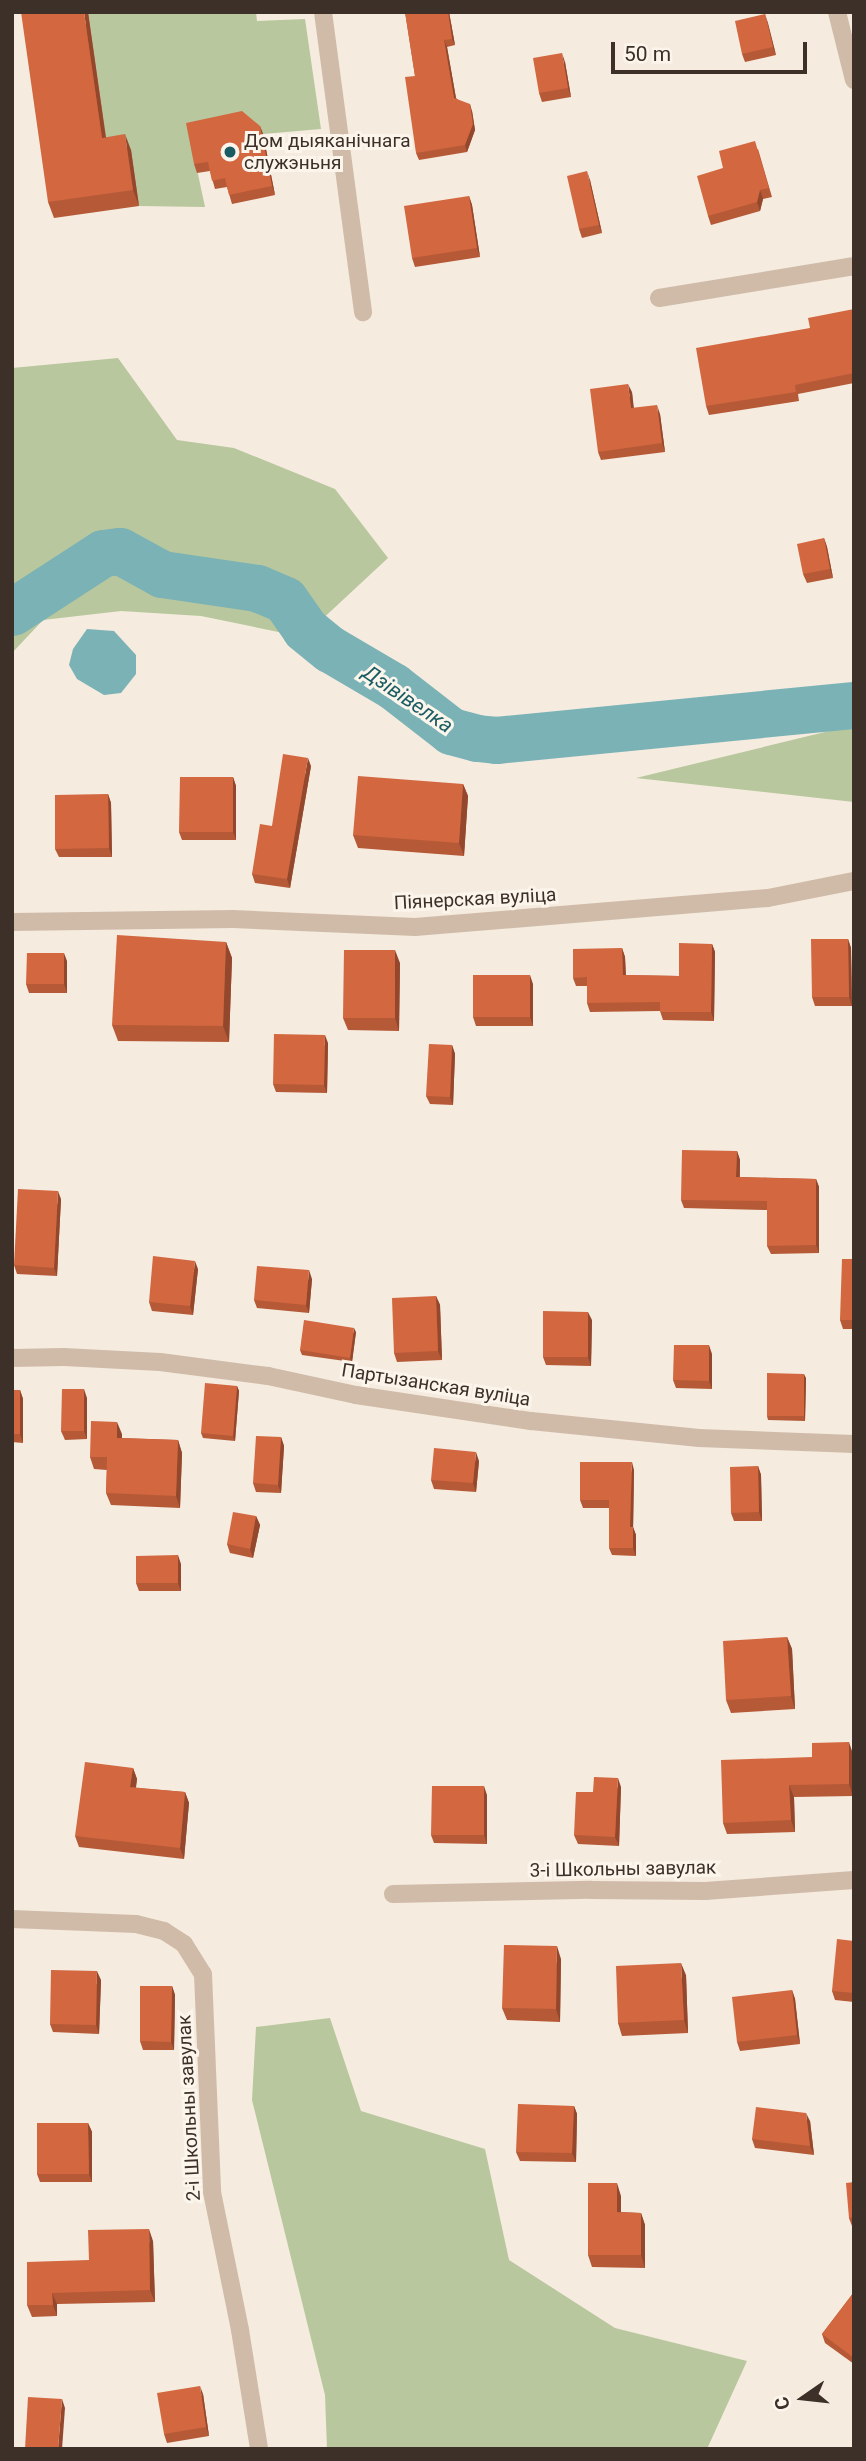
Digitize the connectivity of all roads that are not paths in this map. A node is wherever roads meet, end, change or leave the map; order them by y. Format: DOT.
graph roads {
  1 [pos="323,12"];
  2 [pos="837,12"];
  3 [pos="854,80"];
  4 [pos="854,265"];
  5 [pos="659,298"];
  6 [pos="363,312"];
  7 [pos="854,881"];
  8 [pos="12,922"];
  9 [pos="12,1357"];
  10 [pos="854,1444"];
  11 [pos="854,1880"];
  12 [pos="393,1895"];
  13 [pos="12,1919"];
  14 [pos="259,2449"];
  1 -- 6 [label="street"];
  2 -- 3 [label="street"];
  4 -- 5 [label="street"];
  7 -- 8 [label="street, Піянерская вуліца"];
  9 -- 10 [label="street, Партызанская вуліца"];
  11 -- 12 [label="street, 3-і Школьны завулак"];
  13 -- 14 [label="street, 2-і Школьны завулак"];
}
